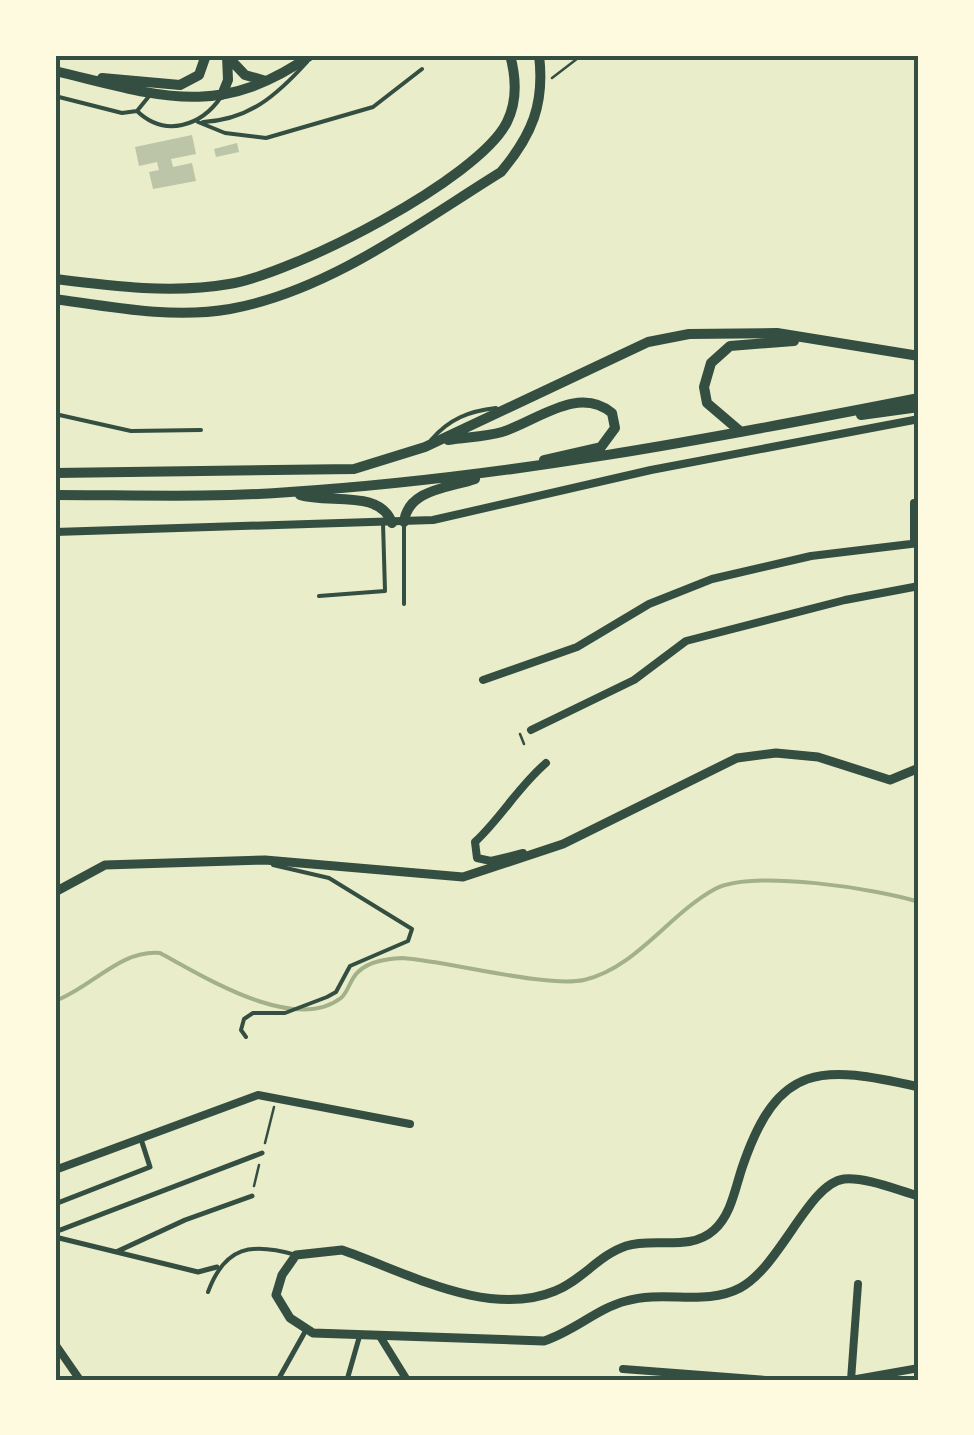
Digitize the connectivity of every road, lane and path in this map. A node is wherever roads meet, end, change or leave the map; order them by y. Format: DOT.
graph roads {
  1 [pos="206,55"];
  2 [pos="312,55"];
  3 [pos="510,55"];
  4 [pos="539,55"];
  5 [pos="582,55"];
  6 [pos="830,55"];
  7 [pos="227,56"];
  8 [pos="919,58"];
  9 [pos="422,69"];
  10 [pos="55,71"];
  11 [pos="86,78"];
  12 [pos="266,81"];
  13 [pos="543,85"];
  14 [pos="167,86"];
  15 [pos="151,94"];
  16 [pos="222,95"];
  17 [pos="55,96"];
  18 [pos="137,111"];
  19 [pos="198,122"];
  20 [pos="55,278"];
  21 [pos="55,298"];
  22 [pos="820,341"];
  23 [pos="919,356"];
  24 [pos="919,398"];
  25 [pos="511,407"];
  26 [pos="919,407"];
  27 [pos="55,414"];
  28 [pos="919,418"];
  29 [pos="790,423"];
  30 [pos="201,430"];
  31 [pos="741,432"];
  32 [pos="437,442"];
  33 [pos="425,448"];
  34 [pos="55,473"];
  35 [pos="489,473"];
  36 [pos="289,492"];
  37 [pos="55,495"];
  38 [pos="916,503"];
  39 [pos="393,523"];
  40 [pos="55,532"];
  41 [pos="916,543"];
  42 [pos="919,586"];
  43 [pos="319,596"];
  44 [pos="404,604"];
  45 [pos="483,680"];
  46 [pos="531,730"];
  47 [pos="520,732"];
  48 [pos="524,744"];
  49 [pos="546,763"];
  50 [pos="919,768"];
  51 [pos="563,844"];
  52 [pos="264,860"];
  53 [pos="55,892"];
  54 [pos="246,1037"];
  55 [pos="919,1086"];
  56 [pos="410,1124"];
  57 [pos="140,1138"];
  58 [pos="262,1153"];
  59 [pos="55,1170"];
  60 [pos="252,1196"];
  61 [pos="919,1196"];
  62 [pos="55,1204"];
  63 [pos="55,1234"];
  64 [pos="113,1253"];
  65 [pos="296,1254"];
  66 [pos="217,1268"];
  67 [pos="858,1284"];
  68 [pos="208,1292"];
  69 [pos="306,1330"];
  70 [pos="360,1338"];
  71 [pos="381,1338"];
  72 [pos="55,1344"];
  73 [pos="919,1368"];
  74 [pos="624,1369"];
  75 [pos="80,1380"];
  76 [pos="278,1380"];
  77 [pos="348,1380"];
  78 [pos="407,1380"];
  79 [pos="746,1380"];
  80 [pos="766,1380"];
  81 [pos="851,1380"];
  1 -- 14 [label="main road"];
  2 -- 12 [label="main road"];
  2 -- 19 [label="lane"];
  3 -- 20 [label="main road"];
  4 -- 13 [label="main road"];
  5 -- 13 [label="path"];
  6 -- 8 [label="path"];
  7 -- 12 [label="main road"];
  7 -- 16 [label="main road"];
  9 -- 19 [label="lane"];
  10 -- 11 [label="main road"];
  11 -- 14 [label="main road"];
  11 -- 15 [label="main road"];
  12 -- 16 [label="main road"];
  13 -- 21 [label="main road"];
  14 -- 15 [label="lane"];
  15 -- 16 [label="main road"];
  15 -- 18 [label="lane"];
  16 -- 19 [label="lane"];
  17 -- 18 [label="lane"];
  18 -- 19 [label="lane"];
  22 -- 23 [label="main road"];
  22 -- 25 [label="main road"];
  22 -- 31 [label="main road"];
  24 -- 29 [label="main road"];
  25 -- 32 [label="main road"];
  25 -- 33 [label="lane"];
  26 -- 29 [label="main road"];
  27 -- 30 [label="lane"];
  28 -- 39 [label="street"];
  29 -- 31 [label="main road"];
  31 -- 35 [label="main road"];
  32 -- 33 [label="main road"];
  32 -- 35 [label="main road"];
  33 -- 34 [label="main road"];
  35 -- 36 [label="main road"];
  35 -- 39 [label="main road"];
  36 -- 37 [label="main road"];
  36 -- 39 [label="main road"];
  38 -- 41 [label="street"];
  39 -- 40 [label="street"];
  39 -- 43 [label="lane"];
  39 -- 44 [label="lane"];
  41 -- 45 [label="street"];
  42 -- 46 [label="street"];
  47 -- 48 [label="path"];
  49 -- 51 [label="street"];
  50 -- 51 [label="street"];
  51 -- 52 [label="street"];
  52 -- 53 [label="street"];
  52 -- 54 [label="lane"];
  55 -- 65 [label="street"];
  56 -- 57 [label="street"];
  57 -- 59 [label="street"];
  57 -- 62 [label="street"];
  58 -- 63 [label="street"];
  60 -- 64 [label="street"];
  61 -- 71 [label="street"];
  63 -- 64 [label="street"];
  64 -- 66 [label="street"];
  65 -- 66 [label="lane"];
  65 -- 69 [label="street"];
  66 -- 68 [label="lane"];
  67 -- 81 [label="street"];
  69 -- 70 [label="street"];
  69 -- 76 [label="street"];
  70 -- 71 [label="street"];
  70 -- 77 [label="street"];
  71 -- 78 [label="street"];
  72 -- 75 [label="street"];
  73 -- 81 [label="street"];
  74 -- 79 [label="street"];
  79 -- 80 [label="street"];
}
